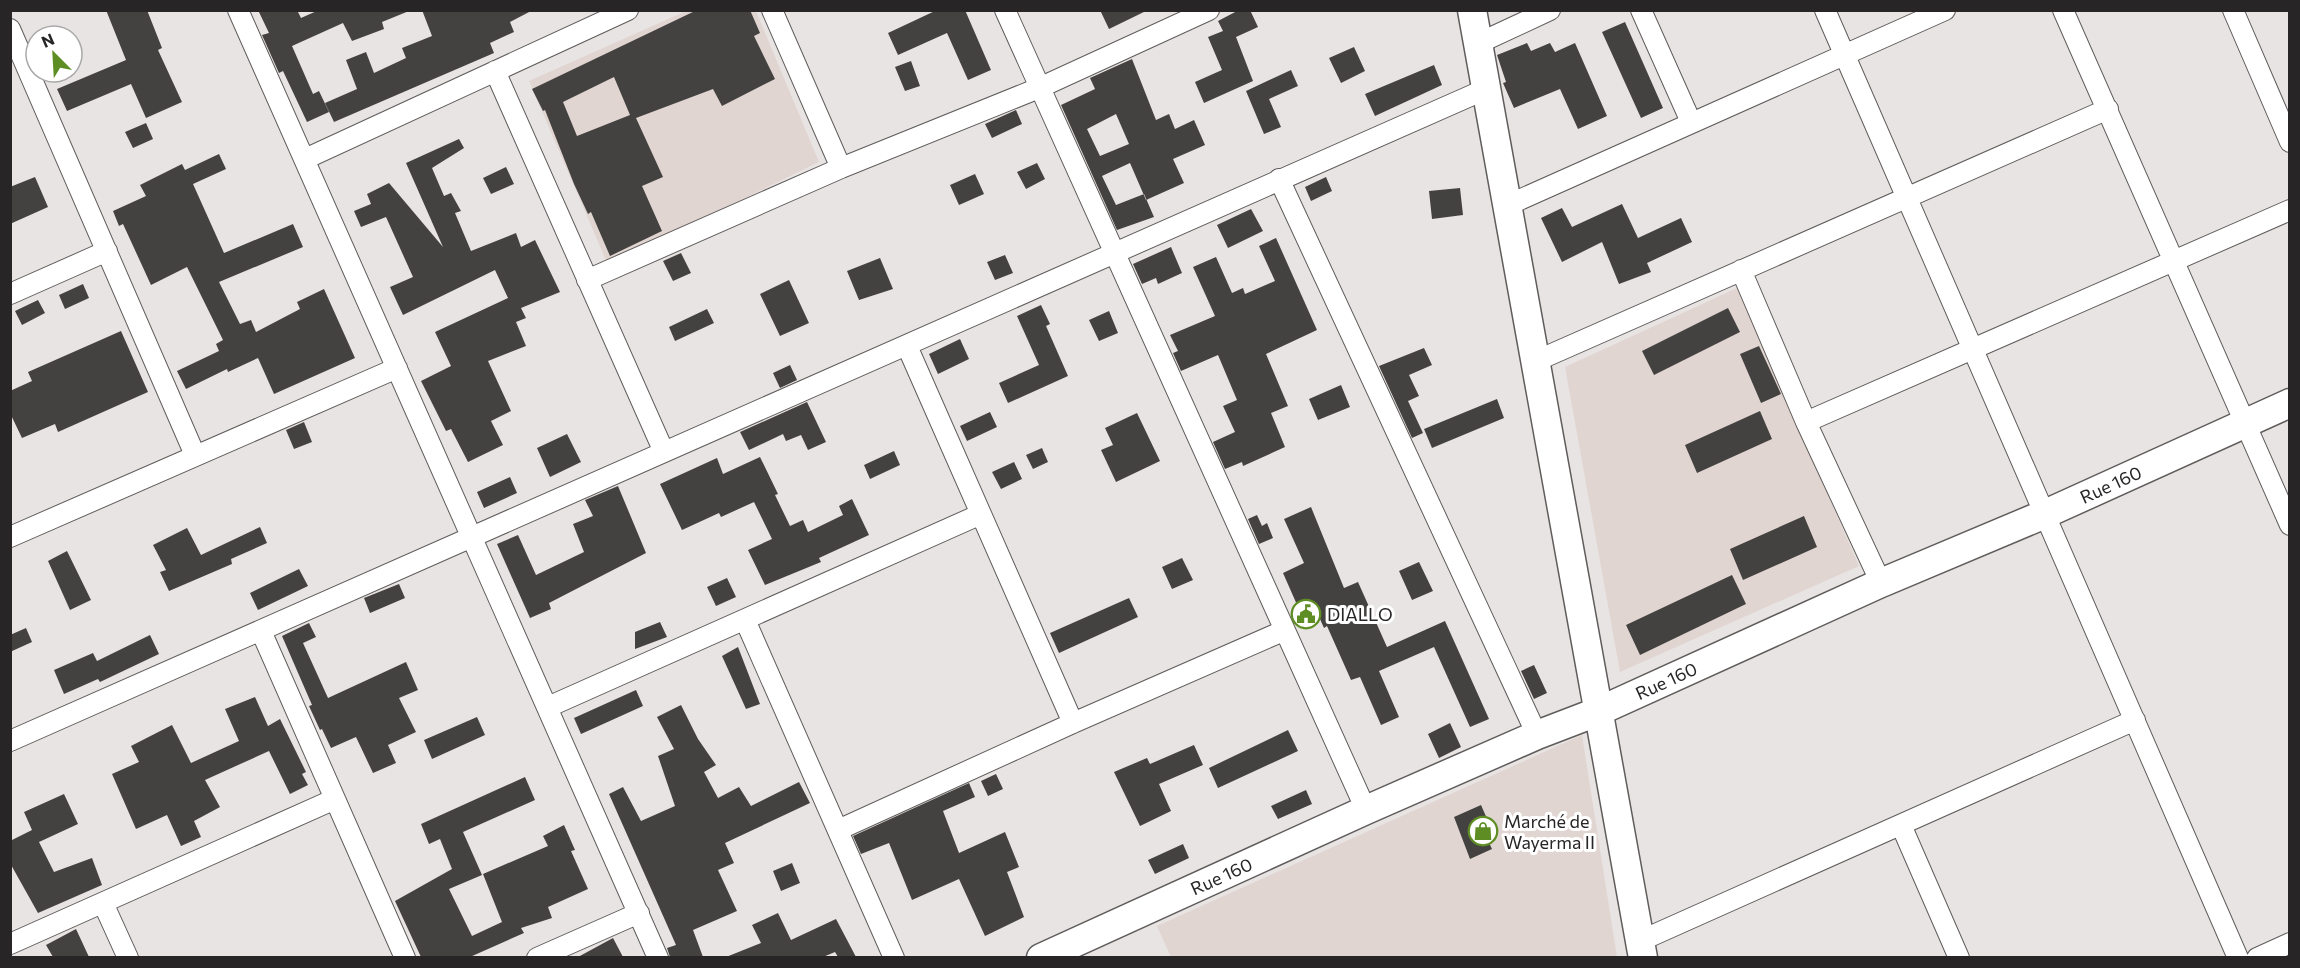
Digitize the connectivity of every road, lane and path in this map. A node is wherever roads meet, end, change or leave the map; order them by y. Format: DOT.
graph roads {
  1 [pos="238,10"];
  2 [pos="628,10"];
  3 [pos="772,10"];
  4 [pos="1005,10"];
  5 [pos="1209,10"];
  6 [pos="1472,10"];
  7 [pos="1550,10"];
  8 [pos="1641,10"];
  9 [pos="1826,10"];
  10 [pos="1944,10"];
  11 [pos="2063,10"];
  12 [pos="2233,10"];
  13 [pos="10,29"];
  14 [pos="1477,44"];
  15 [pos="1845,54"];
  16 [pos="495,71"];
  17 [pos="19,75"];
  18 [pos="1039,88"];
  19 [pos="1486,89"];
  20 [pos="2108,109"];
  21 [pos="1691,122"];
  22 [pos="2289,142"];
  23 [pos="305,159"];
  24 [pos="841,168"];
  25 [pos="1279,179"];
  26 [pos="1907,197"];
  27 [pos="1508,205"];
  28 [pos="2289,210"];
  29 [pos="107,251"];
  30 [pos="1116,253"];
  31 [pos="2174,263"];
  32 [pos="1741,270"];
  33 [pos="587,280"];
  34 [pos="10,294"];
  35 [pos="906,346"];
  36 [pos="1974,350"];
  37 [pos="1536,361"];
  38 [pos="397,368"];
  39 [pos="2289,403"];
  40 [pos="1806,422"];
  41 [pos="2245,423"];
  42 [pos="664,452"];
  43 [pos="195,455"];
  44 [pos="981,514"];
  45 [pos="2045,514"];
  46 [pos="2289,525"];
  47 [pos="10,537"];
  48 [pos="472,539"];
  49 [pos="1881,583"];
  50 [pos="745,620"];
  51 [pos="261,631"];
  52 [pos="1283,631"];
  53 [pos="548,707"];
  54 [pos="1597,712"];
  55 [pos="2135,720"];
  56 [pos="1073,723"];
  57 [pos="1536,735"];
  58 [pos="11,741"];
  59 [pos="334,799"];
  60 [pos="1366,810"];
  61 [pos="1901,825"];
  62 [pos="838,830"];
  63 [pos="103,903"];
  64 [pos="639,913"];
  65 [pos="2289,943"];
  66 [pos="10,944"];
  67 [pos="1641,949"];
  68 [pos="128,957"];
  69 [pos="405,957"];
  70 [pos="537,957"];
  71 [pos="658,957"];
  72 [pos="894,957"];
  73 [pos="1041,957"];
  74 [pos="1959,957"];
  75 [pos="2238,957"];
  76 [pos="2257,957"];
  1 -- 23 [label="street"];
  2 -- 16 [label="street"];
  3 -- 24 [label="street"];
  4 -- 18 [label="street"];
  5 -- 18 [label="street"];
  6 -- 14 [label="street"];
  7 -- 14 [label="street"];
  8 -- 21 [label="street"];
  9 -- 15 [label="street"];
  10 -- 15 [label="street"];
  11 -- 20 [label="street"];
  12 -- 22 [label="street"];
  13 -- 17 [label="street"];
  14 -- 19 [label="street"];
  15 -- 21 [label="street"];
  15 -- 26 [label="street"];
  16 -- 23 [label="street"];
  16 -- 33 [label="street"];
  17 -- 29 [label="street"];
  18 -- 24 [label="street"];
  18 -- 30 [label="street"];
  19 -- 25 [label="street"];
  19 -- 27 [label="street"];
  20 -- 26 [label="street"];
  20 -- 31 [label="street"];
  21 -- 27 [label="street"];
  23 -- 38 [label="street"];
  24 -- 33 [label="street"];
  25 -- 30 [label="street"];
  25 -- 57 [label="street"];
  26 -- 32 [label="street"];
  26 -- 36 [label="street"];
  27 -- 37 [label="street"];
  28 -- 31 [label="street"];
  29 -- 34 [label="street"];
  29 -- 43 [label="street"];
  30 -- 35 [label="street"];
  30 -- 52 [label="street"];
  31 -- 36 [label="street"];
  31 -- 41 [label="street"];
  32 -- 37 [label="street"];
  32 -- 40 [label="street"];
  33 -- 42 [label="street"];
  35 -- 42 [label="street"];
  35 -- 44 [label="street"];
  36 -- 40 [label="street"];
  36 -- 45 [label="street"];
  37 -- 54 [label="street"];
  38 -- 43 [label="street"];
  38 -- 48 [label="street"];
  39 -- 41 [label="street, Rue 160"];
  40 -- 49 [label="street"];
  41 -- 45 [label="street, Rue 160"];
  41 -- 46 [label="street"];
  42 -- 48 [label="street"];
  43 -- 47 [label="street"];
  44 -- 50 [label="street"];
  44 -- 56 [label="street"];
  45 -- 49 [label="street, Rue 160"];
  45 -- 55 [label="street"];
  48 -- 51 [label="street"];
  48 -- 53 [label="street"];
  49 -- 54 [label="street, Rue 160"];
  50 -- 53 [label="street"];
  50 -- 62 [label="street"];
  51 -- 58 [label="street"];
  51 -- 59 [label="street"];
  52 -- 56 [label="street"];
  52 -- 60 [label="street"];
  53 -- 64 [label="street"];
  54 -- 57 [label="street, Rue 160"];
  54 -- 67 [label="street"];
  55 -- 61 [label="street"];
  55 -- 75 [label="street"];
  56 -- 62 [label="street"];
  57 -- 60 [label="street, Rue 160"];
  59 -- 63 [label="street"];
  59 -- 69 [label="street"];
  60 -- 73 [label="street, Rue 160"];
  61 -- 67 [label="street"];
  61 -- 74 [label="street"];
  62 -- 72 [label="street"];
  63 -- 66 [label="street"];
  63 -- 68 [label="street"];
  64 -- 70 [label="street"];
  64 -- 71 [label="street"];
  65 -- 76 [label="street"];
}
